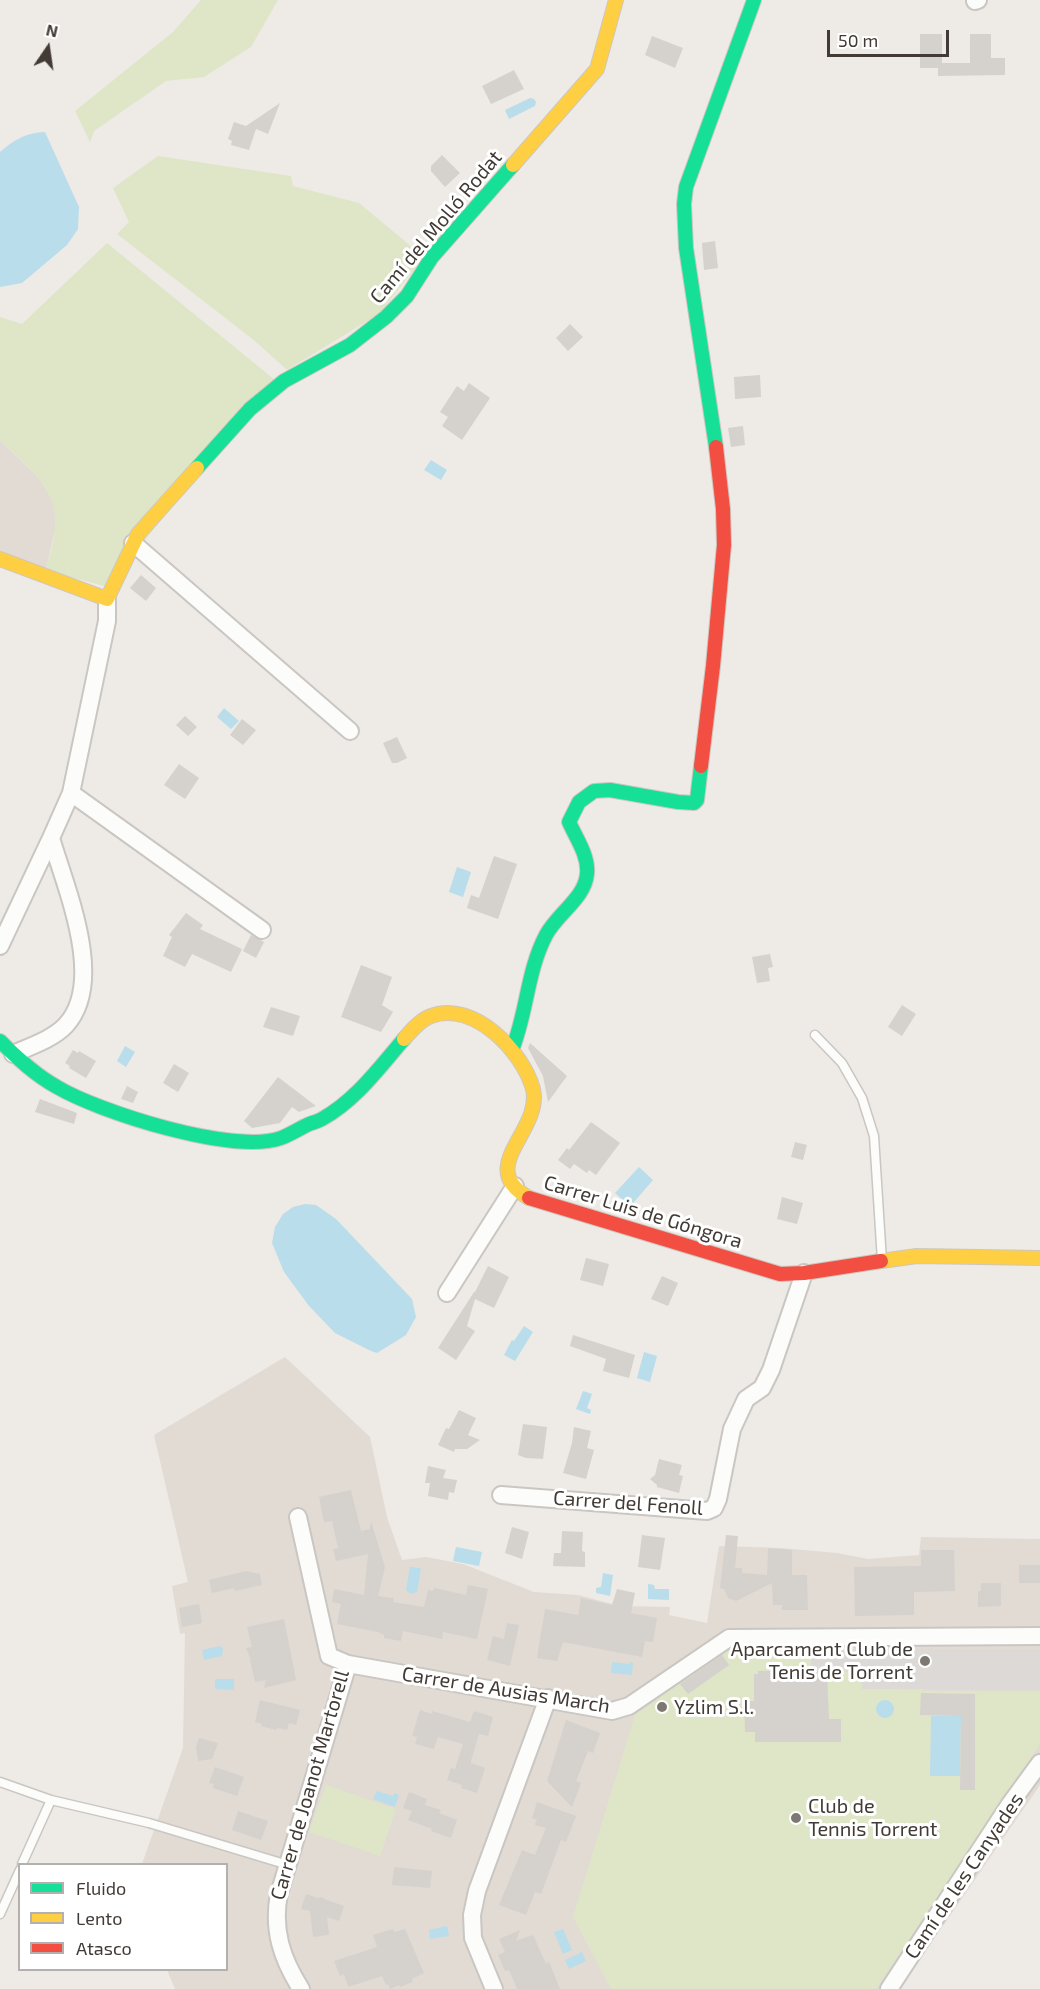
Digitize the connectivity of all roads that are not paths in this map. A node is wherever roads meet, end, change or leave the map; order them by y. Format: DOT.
graph roads {
  1 [pos="616,0"];
  2 [pos="754,0"];
  3 [pos="133,543"];
  4 [pos="0,559"];
  5 [pos="107,599"];
  6 [pos="350,731"];
  7 [pos="71,793"];
  8 [pos="51,838"];
  9 [pos="262,930"];
  10 [pos="0,946"];
  11 [pos="815,1035"];
  12 [pos="0,1041"];
  13 [pos="512,1050"];
  14 [pos="13,1054"];
  15 [pos="515,1186"];
  16 [pos="1040,1258"];
  17 [pos="882,1261"];
  18 [pos="804,1273"];
  19 [pos="447,1293"];
  20 [pos="501,1495"];
  21 [pos="298,1517"];
  22 [pos="1040,1636"];
  23 [pos="348,1664"];
  24 [pos="548,1698"];
  25 [pos="1040,1763"];
  26 [pos="0,1782"];
  27 [pos="51,1800"];
  28 [pos="22,1863"];
  29 [pos="288,1865"];
  30 [pos="18,1874"];
  31 [pos="0,1914"];
  32 [pos="301,1989"];
  33 [pos="494,1989"];
  34 [pos="889,1989"];
  1 -- 3 [label="street, Camí del Molló Rodat"];
  2 -- 13 [label="street"];
  3 -- 5 [label="street, Camí del Molló Rodat"];
  3 -- 6 [label="street"];
  4 -- 5 [label="street"];
  5 -- 7 [label="street"];
  7 -- 8 [label="street"];
  7 -- 9 [label="street"];
  8 -- 10 [label="street"];
  8 -- 14 [label="street"];
  11 -- 17 [label="lane"];
  12 -- 14 [label="street, Carrer Luis de Góngora"];
  13 -- 14 [label="street, Carrer Luis de Góngora"];
  13 -- 15 [label="street, Carrer Luis de Góngora"];
  15 -- 18 [label="street, Carrer Luis de Góngora"];
  15 -- 19 [label="street"];
  16 -- 17 [label="street, Carrer Luis de Góngora"];
  17 -- 18 [label="street, Carrer Luis de Góngora"];
  18 -- 20 [label="street, Carrer del Fenoll"];
  21 -- 23 [label="street, Carrer de Joanot Martorell"];
  22 -- 24 [label="street, Carrer de Ausias March"];
  23 -- 24 [label="street, Carrer de Ausias March"];
  23 -- 29 [label="street, Carrer de Joanot Martorell"];
  24 -- 33 [label="street"];
  25 -- 34 [label="street, Camí de les Canyades"];
  26 -- 27 [label="lane"];
  27 -- 28 [label="lane"];
  27 -- 29 [label="lane"];
  29 -- 32 [label="street, Carrer de Joanot Martorell"];
  30 -- 31 [label="lane"];
}
